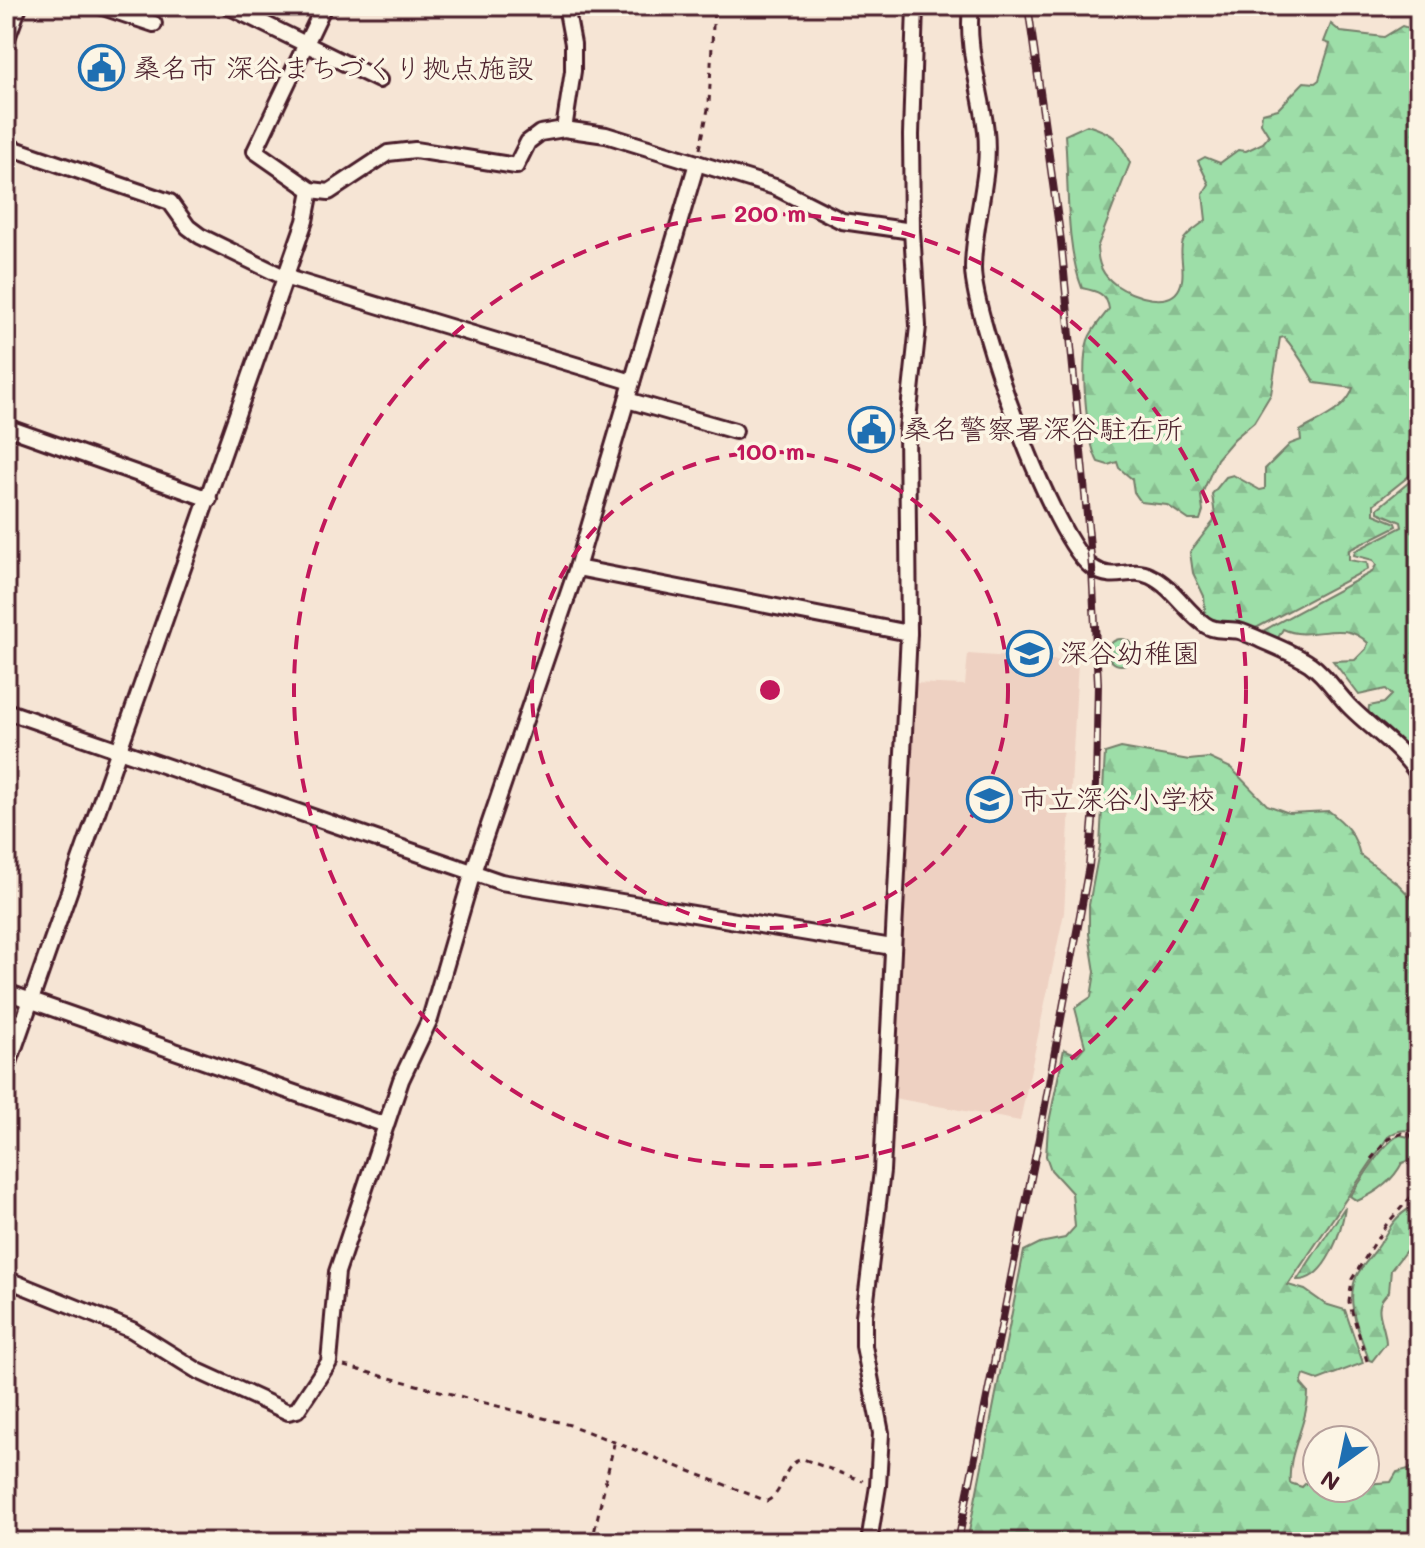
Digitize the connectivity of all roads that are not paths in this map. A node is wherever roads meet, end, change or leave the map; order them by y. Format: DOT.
graph roads {
  1 [pos="19,6"];
  2 [pos="100,6"];
  3 [pos="228,6"];
  4 [pos="324,6"];
  5 [pos="566,6"];
  6 [pos="915,6"];
  7 [pos="971,6"];
  8 [pos="154,24"];
  9 [pos="6,41"];
  10 [pos="307,44"];
  11 [pos="379,80"];
  12 [pos="564,129"];
  13 [pos="6,146"];
  14 [pos="697,163"];
  15 [pos="311,190"];
  16 [pos="912,231"];
  17 [pos="284,277"];
  18 [pos="632,382"];
  19 [pos="627,400"];
  20 [pos="6,427"];
  21 [pos="735,431"];
  22 [pos="209,499"];
  23 [pos="577,568"];
  24 [pos="909,633"];
  25 [pos="6,711"];
  26 [pos="119,752"];
  27 [pos="1419,776"];
  28 [pos="473,872"];
  29 [pos="892,947"];
  30 [pos="6,992"];
  31 [pos="31,1001"];
  32 [pos="6,1071"];
  33 [pos="386,1125"];
  34 [pos="6,1279"];
  35 [pos="869,1542"];
  1 -- 9 [label="street"];
  2 -- 8 [label="street"];
  3 -- 10 [label="street"];
  4 -- 10 [label="street"];
  5 -- 12 [label="street"];
  6 -- 16 [label="street"];
  7 -- 27 [label="street"];
  10 -- 11 [label="street"];
  10 -- 15 [label="street"];
  12 -- 14 [label="street"];
  12 -- 15 [label="street"];
  13 -- 17 [label="street"];
  14 -- 16 [label="street"];
  14 -- 18 [label="street"];
  15 -- 17 [label="street"];
  16 -- 24 [label="street"];
  17 -- 18 [label="street"];
  17 -- 22 [label="street"];
  18 -- 19 [label="street"];
  19 -- 21 [label="street"];
  19 -- 23 [label="street"];
  20 -- 22 [label="street"];
  22 -- 26 [label="street"];
  23 -- 24 [label="street"];
  23 -- 28 [label="street"];
  24 -- 29 [label="street"];
  25 -- 26 [label="street"];
  26 -- 28 [label="street"];
  26 -- 31 [label="street"];
  28 -- 29 [label="street"];
  28 -- 33 [label="street"];
  29 -- 35 [label="street"];
  30 -- 31 [label="street"];
  31 -- 32 [label="street"];
  31 -- 33 [label="street"];
  33 -- 34 [label="street"];
}
